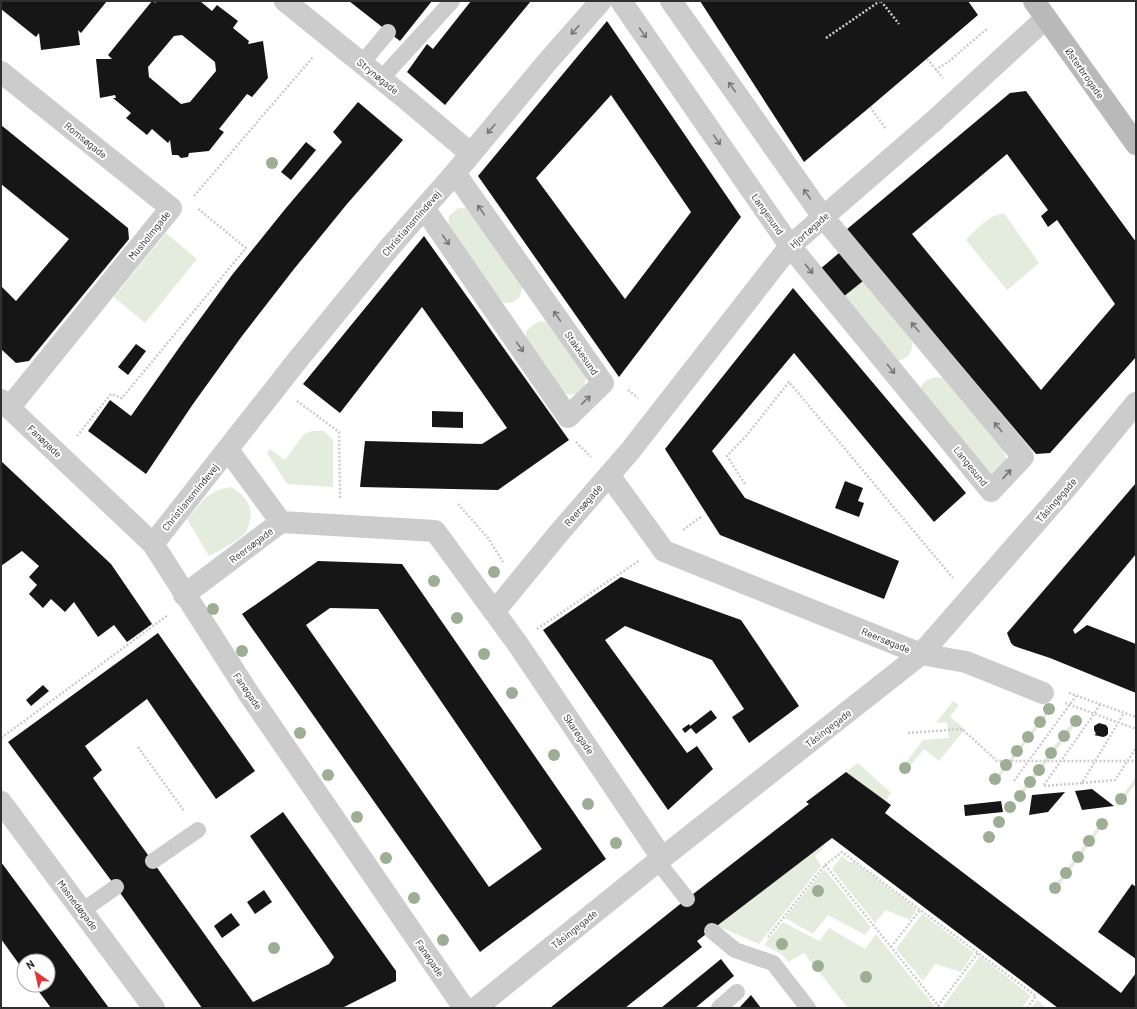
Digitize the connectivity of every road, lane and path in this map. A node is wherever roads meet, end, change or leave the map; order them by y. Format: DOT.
graph roads {
  1 [pos="285,1"];
  2 [pos="452,1"];
  3 [pos="601,1"];
  4 [pos="621,1"];
  5 [pos="671,1"];
  6 [pos="881,1"];
  7 [pos="1040,10"];
  8 [pos="899,24"];
  9 [pos="988,28"];
  10 [pos="388,32"];
  11 [pos="330,37"];
  12 [pos="826,38"];
  13 [pos="362,63"];
  14 [pos="935,70"];
  15 [pos="1,72"];
  16 [pos="381,79"];
  17 [pos="1136,144"];
  18 [pos="470,153"];
  19 [pos="455,173"];
  20 [pos="180,205"];
  21 [pos="424,208"];
  22 [pos="823,217"];
  23 [pos="790,246"];
  24 [pos="603,383"];
  25 [pos="278,385"];
  26 [pos="3,402"];
  27 [pos="1136,403"];
  28 [pos="659,415"];
  29 [pos="568,417"];
  30 [pos="228,450"];
  31 [pos="61,456"];
  32 [pos="609,475"];
  33 [pos="745,484"];
  34 [pos="458,504"];
  35 [pos="702,516"];
  36 [pos="281,522"];
  37 [pos="339,525"];
  38 [pos="153,544"];
  39 [pos="660,547"];
  40 [pos="517,585"];
  41 [pos="186,598"];
  42 [pos="970,598"];
  43 [pos="494,612"];
  44 [pos="517,643"];
  45 [pos="921,654"];
  46 [pos="1044,693"];
  47 [pos="1076,696"];
  48 [pos="1100,704"];
  49 [pos="1070,705"];
  50 [pos="1124,713"];
  51 [pos="1094,714"];
  52 [pos="1136,718"];
  53 [pos="1119,723"];
  54 [pos="1136,729"];
  55 [pos="908,733"];
  56 [pos="1,738"];
  57 [pos="138,747"];
  58 [pos="1136,748"];
  59 [pos="1136,761"];
  60 [pos="1014,781"];
  61 [pos="1082,783"];
  62 [pos="1,802"];
  63 [pos="198,830"];
  64 [pos="660,860"];
  65 [pos="153,861"];
  66 [pos="825,865"];
  67 [pos="116,887"];
  68 [pos="688,899"];
  69 [pos="920,910"];
  70 [pos="82,911"];
  71 [pos="712,931"];
  72 [pos="891,947"];
  73 [pos="978,953"];
  74 [pos="753,956"];
  75 [pos="737,992"];
  76 [pos="475,1007"];
  77 [pos="939,1007"];
  78 [pos="154,1008"];
  79 [pos="719,1008"];
  80 [pos="808,1008"];
  81 [pos="1027,1008"];
  1 -- 11 [label="street, Strynøgade"];
  2 -- 16 [label="lane"];
  3 -- 18 [label="street, Christiansmindevej, one-way"];
  4 -- 23 [label="street, Langesund, one-way"];
  22 -- 5 [label="street, Langesund, one-way"];
  6 -- 8 [label="path"];
  6 -- 12 [label="path"];
  7 -- 17 [label="street, Østerbrogade"];
  7 -- 22 [label="street, Hjortøgade"];
  9 -- 14 [label="path"];
  10 -- 13 [label="lane"];
  11 -- 13 [label="street, Strynøgade"];
  11 -- 20 [label="path"];
  13 -- 16 [label="street, Strynøgade"];
  15 -- 20 [label="street, Romsøgade"];
  16 -- 18 [label="street, Strynøgade"];
  18 -- 19 [label="street, Christiansmindevej"];
  19 -- 21 [label="street, Christiansmindevej"];
  24 -- 19 [label="street, Stakkesund, one-way"];
  20 -- 26 [label="street, Musholmgade"];
  20 -- 31 [label="path"];
  21 -- 25 [label="street, Christiansmindevej"];
  21 -- 29 [label="street, one-way"];
  22 -- 23 [label="street, Hjortøgade"];
  23 -- 22 [label="street, Langesund, one-way"];
  23 -- 28 [label="street, Hjortøgade"];
  24 -- 28 [label="path"];
  29 -- 24 [label="street, Stakkesund, one-way"];
  25 -- 30 [label="street, Christiansmindevej"];
  25 -- 37 [label="path"];
  26 -- 31 [label="street, Fanøgade"];
  27 -- 42 [label="street, Tåsingegade"];
  28 -- 32 [label="street, Hjortøgade"];
  29 -- 32 [label="path"];
  30 -- 36 [label="street"];
  30 -- 38 [label="street, Christiansmindevej"];
  31 -- 38 [label="street, Fanøgade"];
  32 -- 39 [label="street, Reersøgade"];
  32 -- 40 [label="street, Reersøgade"];
  33 -- 42 [label="path"];
  34 -- 40 [label="path"];
  35 -- 39 [label="path"];
  36 -- 37 [label="street, Reersøgade"];
  36 -- 41 [label="street, Reersøgade"];
  37 -- 43 [label="street, Reersøgade"];
  38 -- 41 [label="street, Fanøgade"];
  39 -- 44 [label="path"];
  39 -- 45 [label="street, Reersøgade"];
  40 -- 43 [label="street, Reersøgade"];
  41 -- 56 [label="path"];
  41 -- 76 [label="street, Fanøgade"];
  42 -- 45 [label="street, Tåsingegade"];
  43 -- 44 [label="street, Skarøgade"];
  44 -- 64 [label="street, Skarøgade"];
  45 -- 46 [label="street, Reersøgade"];
  45 -- 64 [label="street, Tåsingegade"];
  46 -- 47 [label="path"];
  46 -- 49 [label="path"];
  47 -- 48 [label="path"];
  47 -- 49 [label="path"];
  48 -- 50 [label="path"];
  48 -- 51 [label="path"];
  49 -- 51 [label="path"];
  49 -- 60 [label="path"];
  50 -- 52 [label="path"];
  50 -- 53 [label="path"];
  51 -- 53 [label="path"];
  51 -- 61 [label="path"];
  53 -- 54 [label="path"];
  53 -- 61 [label="path"];
  55 -- 59 [label="path"];
  57 -- 63 [label="path"];
  58 -- 61 [label="path"];
  62 -- 70 [label="street, Masnedøgade"];
  63 -- 65 [label="lane"];
  64 -- 68 [label="lane"];
  64 -- 76 [label="street, Tåsingegade"];
  66 -- 69 [label="path"];
  66 -- 72 [label="path"];
  66 -- 74 [label="path"];
  67 -- 70 [label="lane"];
  69 -- 72 [label="path"];
  69 -- 73 [label="path"];
  70 -- 78 [label="street, Masnedøgade"];
  71 -- 74 [label="lane"];
  72 -- 77 [label="path"];
  73 -- 77 [label="path"];
  73 -- 81 [label="path"];
  74 -- 80 [label="lane"];
  75 -- 79 [label="lane"];
}
